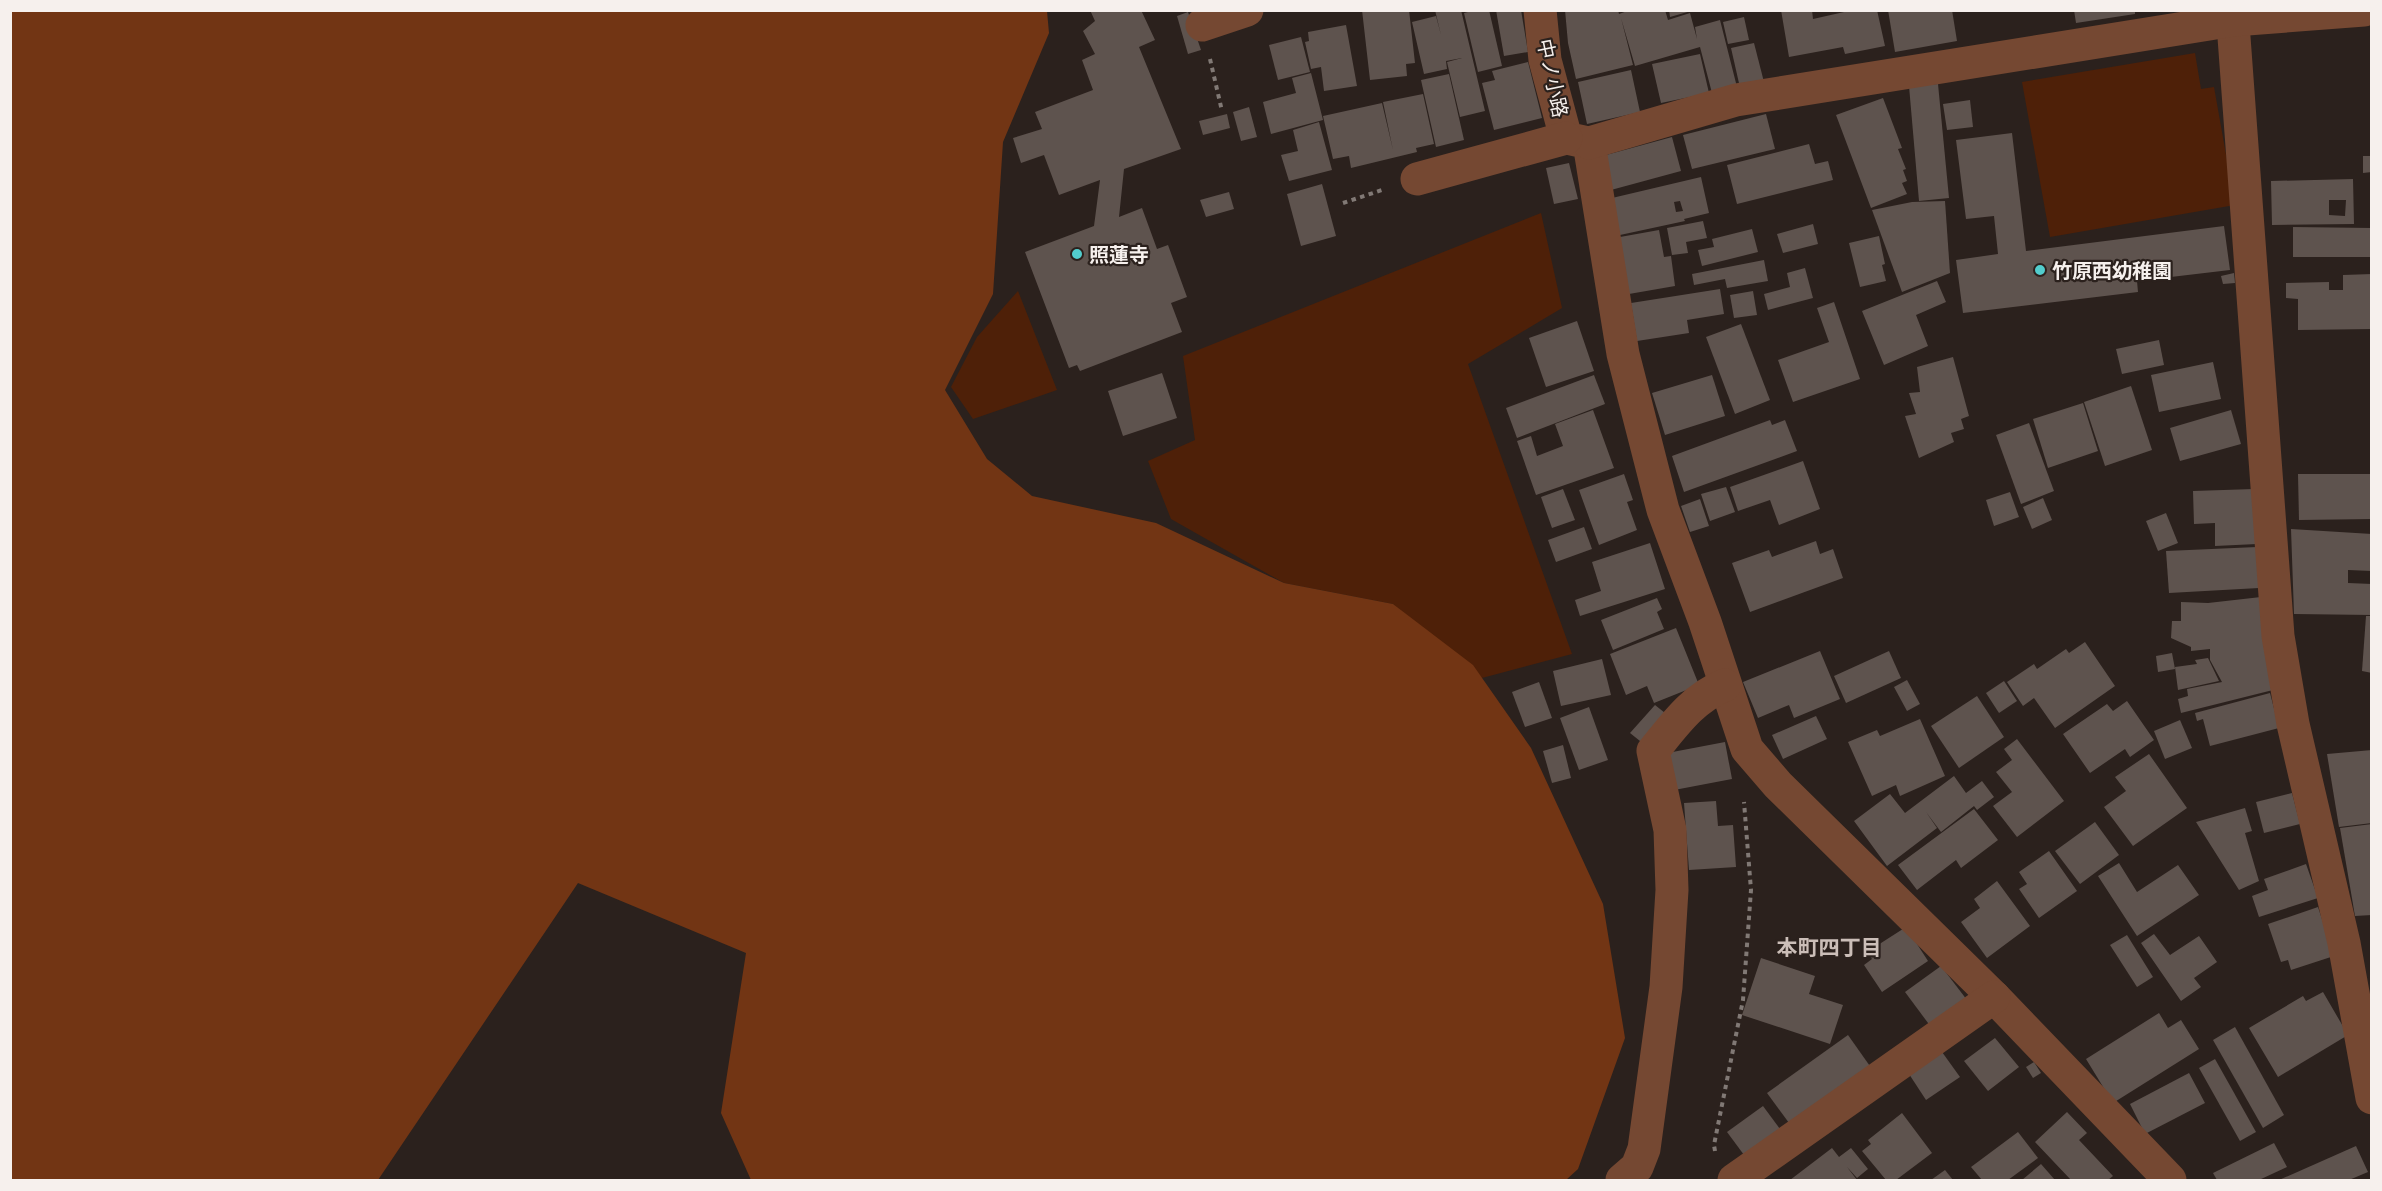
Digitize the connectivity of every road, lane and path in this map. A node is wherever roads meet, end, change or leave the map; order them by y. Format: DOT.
graph roads {
  1 [pos="1247,10"];
  2 [pos="1540,10"];
  3 [pos="2364,10"];
  4 [pos="2233,15"];
  5 [pos="1202,25"];
  6 [pos="1222,111"];
  7 [pos="1578,141"];
  8 [pos="1417,179"];
  9 [pos="1343,203"];
  10 [pos="1725,685"];
  11 [pos="1747,749"];
  12 [pos="1994,997"];
  13 [pos="2372,1098"];
  14 [pos="1716,1154"];
  15 [pos="1622,1180"];
  16 [pos="1734,1180"];
  17 [pos="2170,1180"];
  1 -- 5 [label="street"];
  2 -- 7 [label="street, 中ノ小路"];
  3 -- 4 [label="street"];
  4 -- 7 [label="street"];
  4 -- 13 [label="street"];
  5 -- 6 [label="path"];
  7 -- 8 [label="street"];
  7 -- 10 [label="street, 中ノ小路"];
  8 -- 9 [label="path"];
  10 -- 11 [label="street, 中ノ小路"];
  10 -- 15 [label="street"];
  11 -- 12 [label="street"];
  11 -- 14 [label="path"];
  12 -- 16 [label="street"];
  12 -- 17 [label="street"];
}
